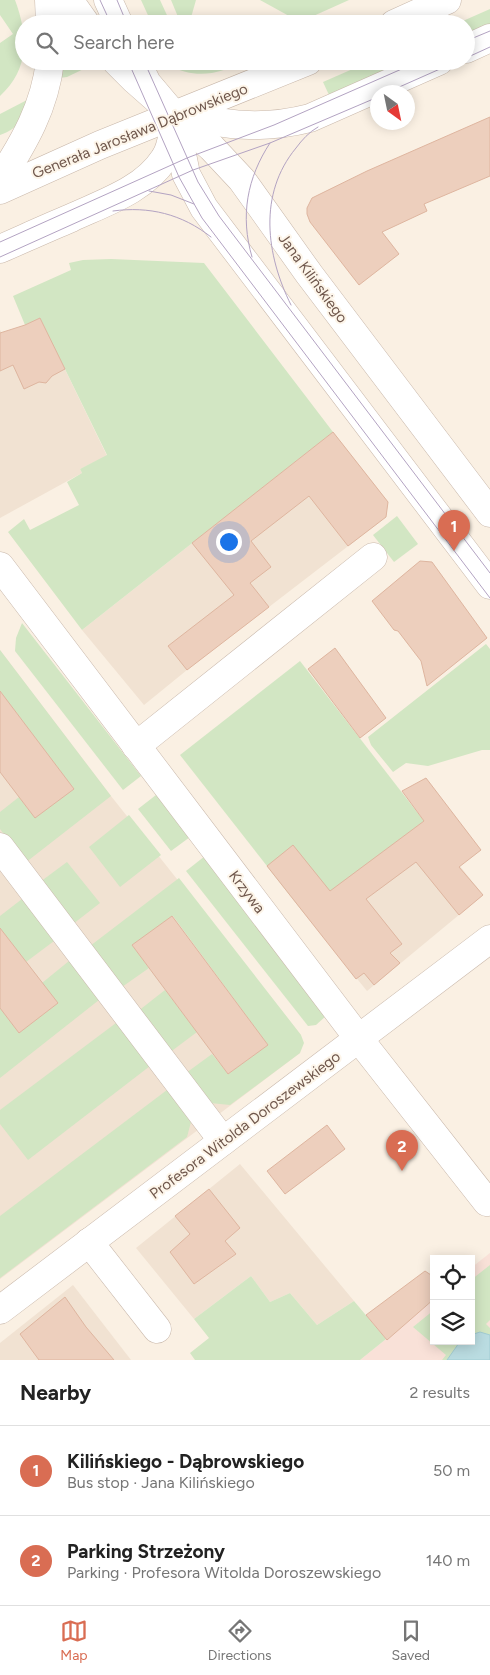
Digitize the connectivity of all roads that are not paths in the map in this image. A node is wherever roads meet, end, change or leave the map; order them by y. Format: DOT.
graph roads {
  1 [pos="49,0"];
  2 [pos="69,0"];
  3 [pos="108,0"];
  4 [pos="448,0"];
  5 [pos="50,15"];
  6 [pos="80,15"];
  7 [pos="115,15"];
  8 [pos="414,15"];
  9 [pos="490,38"];
  10 [pos="475,45"];
  11 [pos="49,70"];
  12 [pos="126,70"];
  13 [pos="141,70"];
  14 [pos="286,70"];
  15 [pos="419,70"];
  16 [pos="174,115"];
  17 [pos="0,180"];
  18 [pos="0,190"];
  19 [pos="0,249"];
  20 [pos="490,513"];
  21 [pos="373,557"];
  22 [pos="0,566"];
  23 [pos="490,586"];
  24 [pos="136,746"];
  25 [pos="0,847"];
  26 [pos="490,939"];
  27 [pos="359,1039"];
  28 [pos="223,1141"];
  29 [pos="487,1202"];
  30 [pos="89,1242"];
  31 [pos="0,1310"];
  32 [pos="157,1329"];
  1 -- 5 [label="street"];
  2 -- 6 [label="street"];
  3 -- 7 [label="street"];
  4 -- 8 [label="street"];
  9 -- 10 [label="street"];
  11 -- 17 [label="street"];
  12 -- 16 [label="street, Jana Kilińskiego"];
  13 -- 16 [label="street"];
  14 -- 16 [label="street, Generała Jarosława Dąbrowskiego"];
  15 -- 16 [label="street"];
  16 -- 18 [label="street, Generała Jarosława Dąbrowskiego"];
  16 -- 19 [label="street"];
  16 -- 20 [label="street, Jana Kilińskiego"];
  16 -- 23 [label="street"];
  21 -- 24 [label="street"];
  22 -- 24 [label="street, Krzywa"];
  24 -- 27 [label="street, Krzywa"];
  25 -- 28 [label="street"];
  26 -- 27 [label="street, Profesora Witolda Doroszewskiego"];
  27 -- 28 [label="street, Profesora Witolda Doroszewskiego"];
  27 -- 29 [label="street, Krzywa"];
  28 -- 30 [label="street, Profesora Witolda Doroszewskiego"];
  30 -- 31 [label="street, Profesora Witolda Doroszewskiego"];
  30 -- 32 [label="street"];
}
